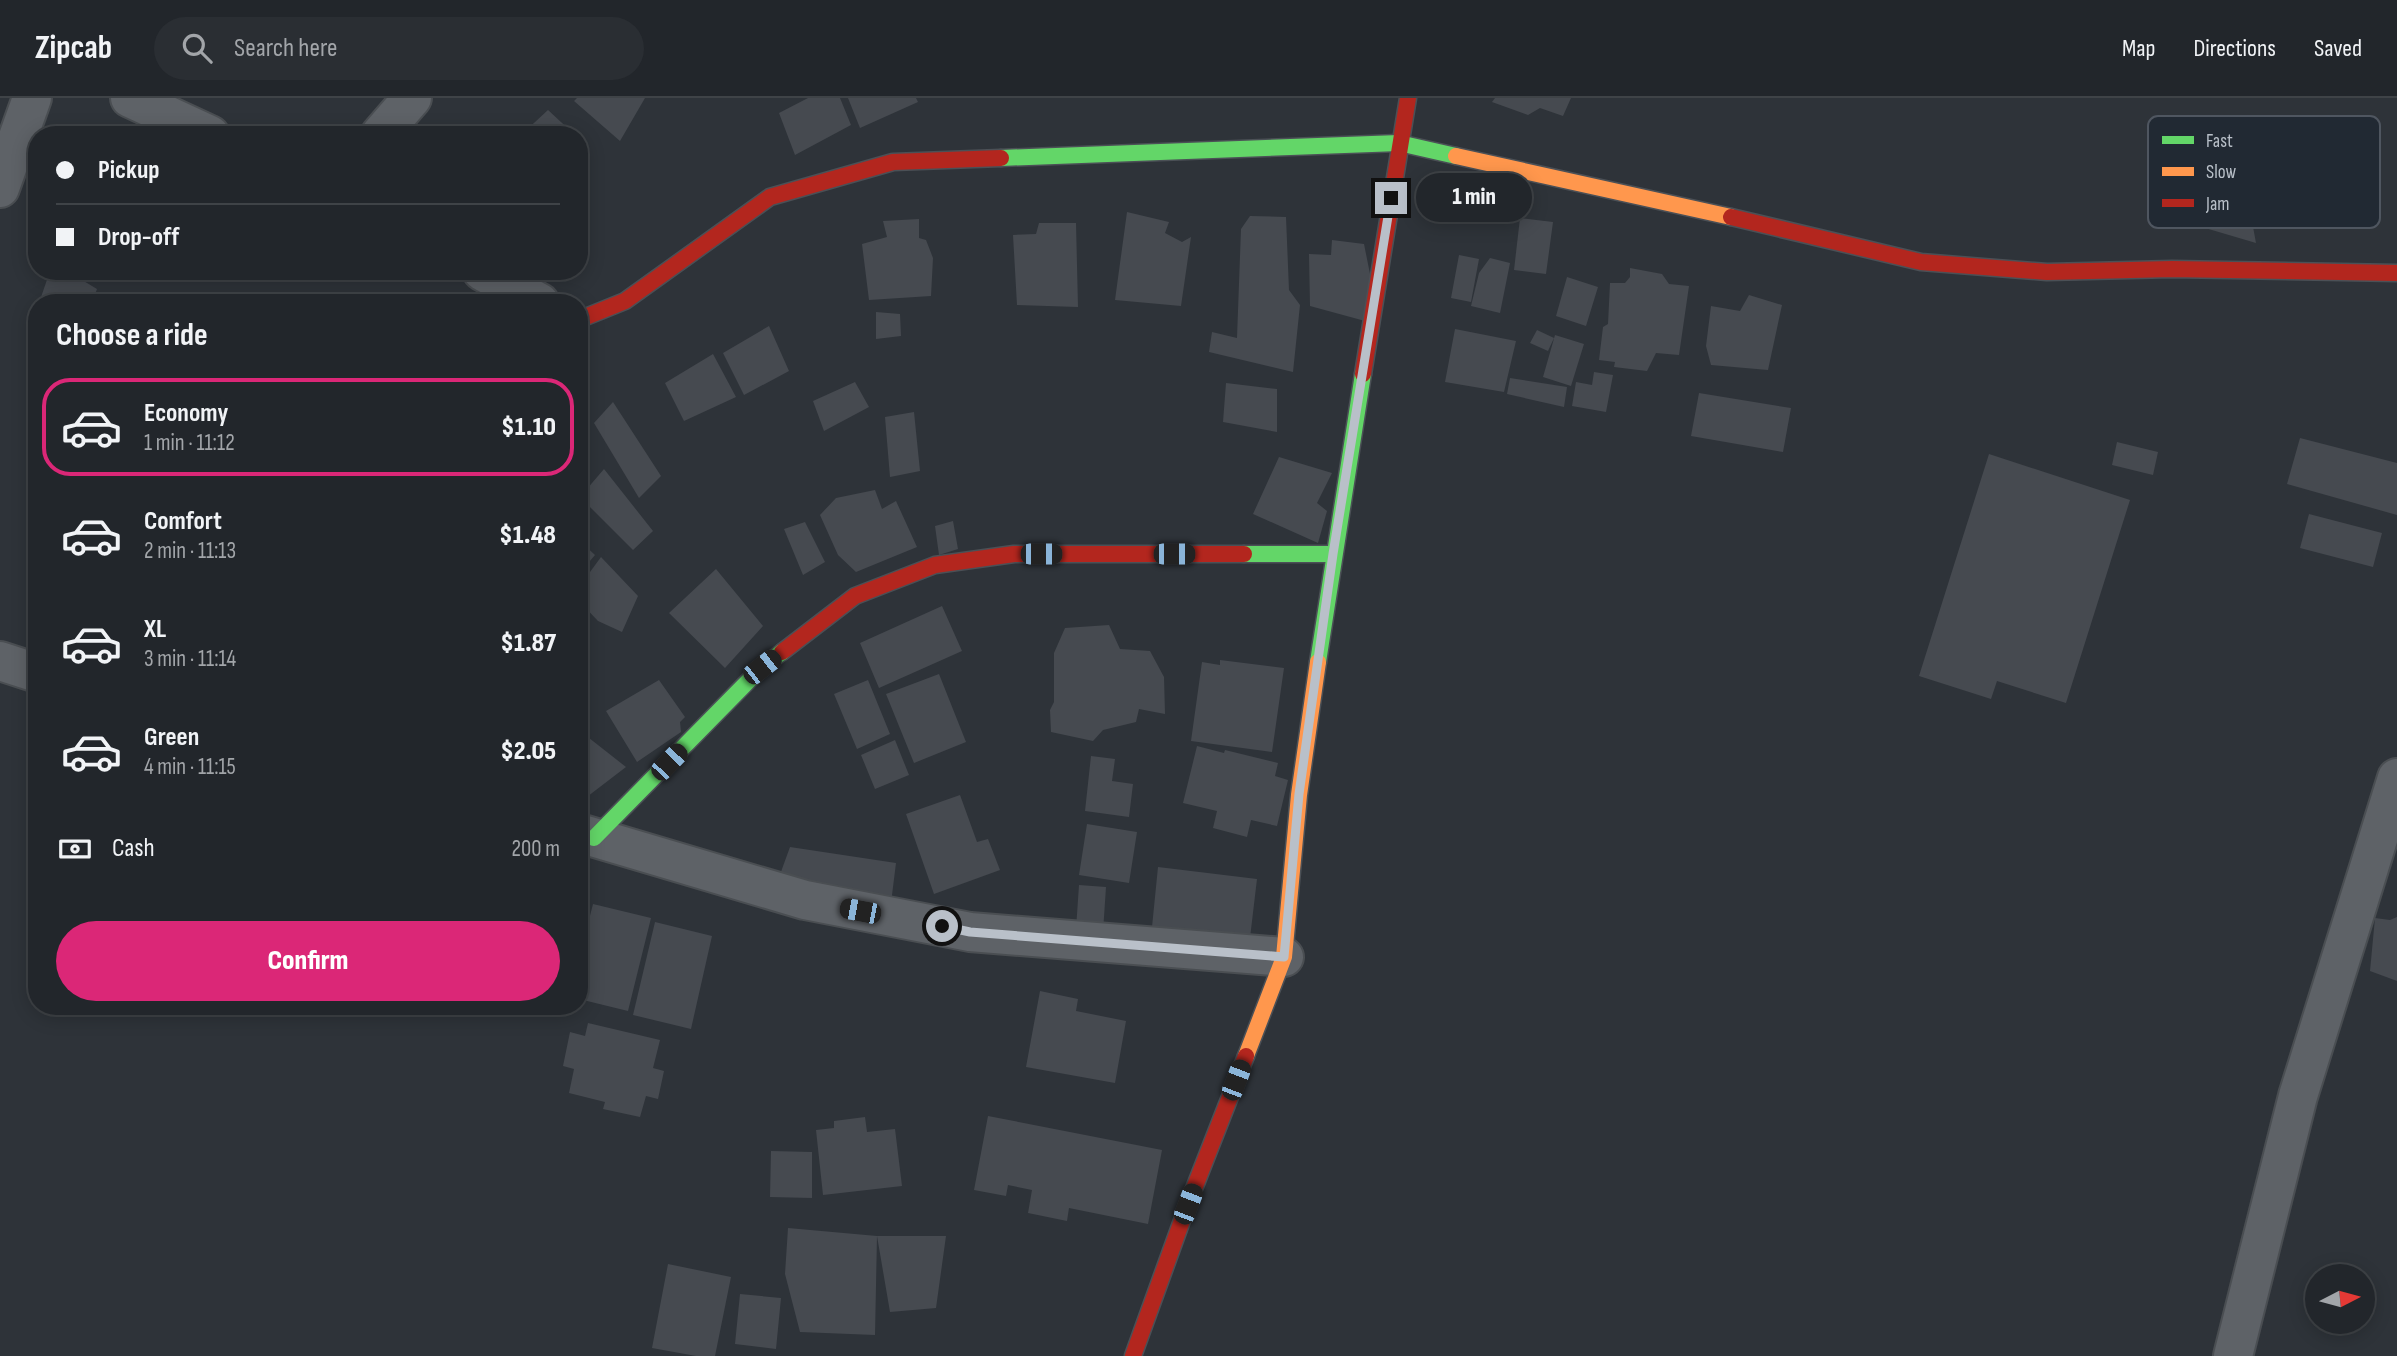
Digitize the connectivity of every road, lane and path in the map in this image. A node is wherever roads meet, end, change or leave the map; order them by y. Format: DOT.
graph roads {
  1 [pos="32,98"];
  2 [pos="130,98"];
  3 [pos="412,98"];
  4 [pos="1408,98"];
  5 [pos="191,126"];
  6 [pos="388,126"];
  7 [pos="1399,143"];
  8 [pos="0,188"];
  9 [pos="2397,273"];
  10 [pos="498,280"];
  11 [pos="524,294"];
  12 [pos="588,316"];
  13 [pos="1333,554"];
  14 [pos="0,661"];
  15 [pos="28,670"];
  16 [pos="2397,778"];
  17 [pos="588,834"];
  18 [pos="588,835"];
  19 [pos="1284,957"];
  20 [pos="1133,1356"];
  21 [pos="2233,1356"];
  1 -- 8 [label="street"];
  2 -- 5 [label="street"];
  3 -- 6 [label="street"];
  4 -- 7 [label="street"];
  7 -- 9 [label="street"];
  7 -- 12 [label="street"];
  7 -- 13 [label="street"];
  10 -- 11 [label="street"];
  13 -- 17 [label="street"];
  13 -- 19 [label="street"];
  14 -- 15 [label="street"];
  16 -- 21 [label="street"];
  18 -- 19 [label="street"];
  19 -- 20 [label="street"];
}
